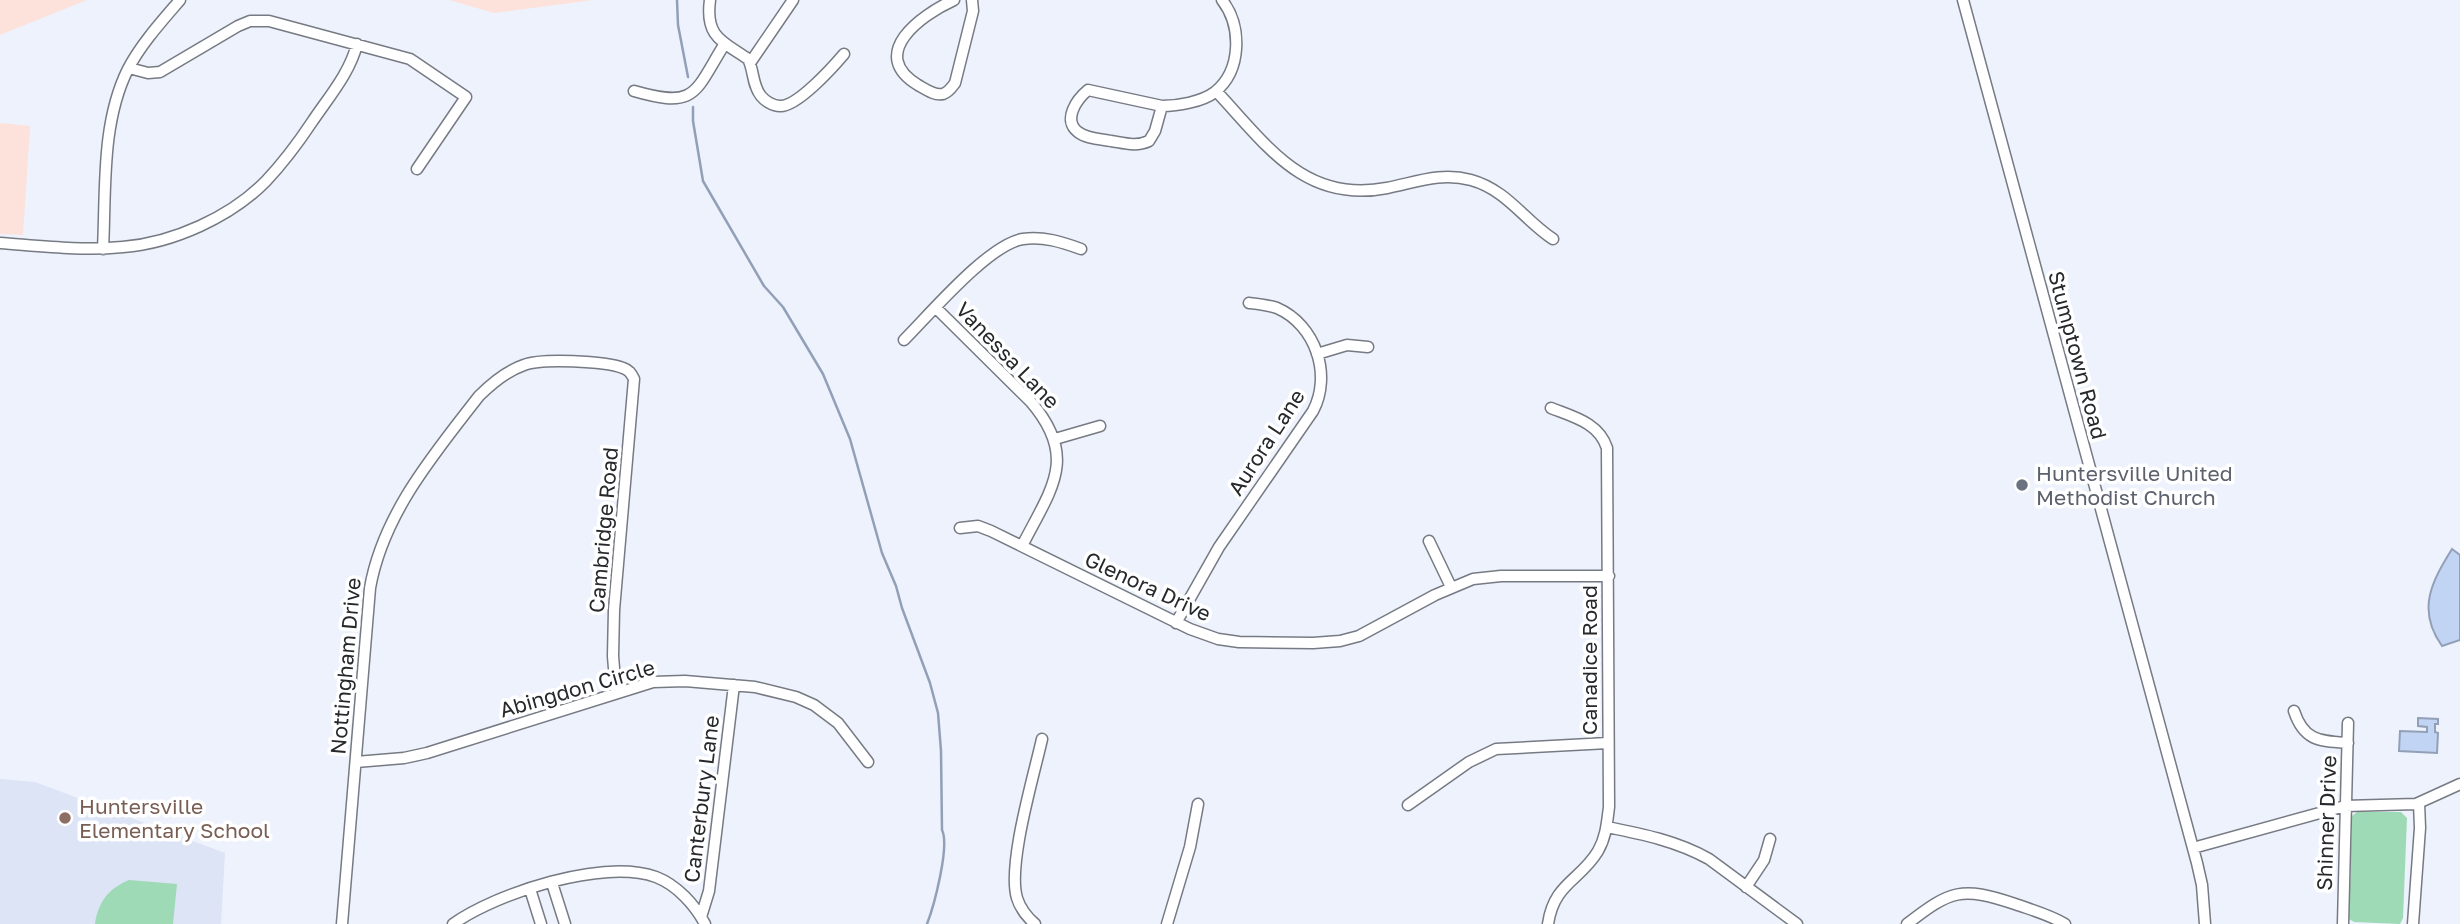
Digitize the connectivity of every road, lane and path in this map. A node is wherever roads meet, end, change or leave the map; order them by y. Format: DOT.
graph roads {
  1 [pos="180,0"];
  2 [pos="710,0"];
  3 [pos="793,0"];
  4 [pos="954,0"];
  5 [pos="972,0"];
  6 [pos="1223,0"];
  7 [pos="1963,0"];
  8 [pos="357,44"];
  9 [pos="724,45"];
  10 [pos="844,54"];
  11 [pos="750,63"];
  12 [pos="129,68"];
  13 [pos="634,91"];
  14 [pos="1216,91"];
  15 [pos="1161,106"];
  16 [pos="417,169"];
  17 [pos="1553,239"];
  18 [pos="0,243"];
  19 [pos="103,248"];
  20 [pos="1081,249"];
  21 [pos="1249,303"];
  22 [pos="936,308"];
  23 [pos="904,340"];
  24 [pos="1368,347"];
  25 [pos="1317,354"];
  26 [pos="630,372"];
  27 [pos="1551,408"];
  28 [pos="1100,426"];
  29 [pos="1055,439"];
  30 [pos="960,528"];
  31 [pos="1429,541"];
  32 [pos="1023,546"];
  33 [pos="1609,576"];
  34 [pos="1451,587"];
  35 [pos="1176,623"];
  36 [pos="734,685"];
  37 [pos="616,692"];
  38 [pos="2294,711"];
  39 [pos="2348,723"];
  40 [pos="1042,739"];
  41 [pos="1608,743"];
  42 [pos="2348,743"];
  43 [pos="356,762"];
  44 [pos="868,762"];
  45 [pos="2460,784"];
  46 [pos="2419,803"];
  47 [pos="1198,804"];
  48 [pos="1408,805"];
  49 [pos="2346,806"];
  50 [pos="1607,827"];
  51 [pos="1770,839"];
  52 [pos="2193,848"];
  53 [pos="552,883"];
  54 [pos="1746,887"];
  55 [pos="530,889"];
  56 [pos="703,920"];
  57 [pos="342,924"];
  58 [pos="453,924"];
  59 [pos="541,924"];
  60 [pos="565,924"];
  61 [pos="1035,924"];
  62 [pos="1167,924"];
  63 [pos="1548,924"];
  64 [pos="1797,924"];
  65 [pos="1907,924"];
  66 [pos="2066,924"];
  67 [pos="2205,924"];
  68 [pos="2343,924"];
  69 [pos="2413,924"];
  1 -- 12 [label="street"];
  2 -- 9 [label="street"];
  3 -- 11 [label="street"];
  4 -- 5 [label="street"];
  6 -- 14 [label="street"];
  7 -- 52 [label="street, Stumptown Road"];
  8 -- 12 [label="street"];
  8 -- 16 [label="street"];
  8 -- 19 [label="street"];
  9 -- 11 [label="street"];
  9 -- 13 [label="street"];
  10 -- 11 [label="street"];
  12 -- 19 [label="street"];
  14 -- 15 [label="street"];
  14 -- 17 [label="street"];
  15 -- 15 [label="street"];
  18 -- 19 [label="street"];
  20 -- 22 [label="street"];
  21 -- 25 [label="street, Aurora Lane"];
  22 -- 23 [label="street"];
  22 -- 29 [label="street, Vanessa Lane"];
  24 -- 25 [label="street"];
  25 -- 35 [label="street, Aurora Lane"];
  26 -- 37 [label="street, Cambridge Road"];
  26 -- 43 [label="street, Nottingham Drive"];
  27 -- 33 [label="street, Canadice Road"];
  28 -- 29 [label="street"];
  29 -- 32 [label="street, Vanessa Lane"];
  30 -- 32 [label="street, Glenora Drive"];
  31 -- 34 [label="street"];
  32 -- 35 [label="street, Glenora Drive"];
  33 -- 34 [label="street, Glenora Drive"];
  33 -- 41 [label="street, Canadice Road"];
  34 -- 35 [label="street, Glenora Drive"];
  36 -- 37 [label="street, Abingdon Circle"];
  36 -- 44 [label="street, Abingdon Circle"];
  36 -- 56 [label="street, Canterbury Lane"];
  37 -- 43 [label="street, Abingdon Circle"];
  38 -- 42 [label="street"];
  39 -- 42 [label="street, Shinner Drive"];
  40 -- 61 [label="street"];
  41 -- 48 [label="street"];
  41 -- 50 [label="street, Canadice Road"];
  42 -- 49 [label="street, Shinner Drive"];
  43 -- 57 [label="street, Nottingham Drive"];
  45 -- 46 [label="street"];
  46 -- 49 [label="street"];
  46 -- 69 [label="street"];
  47 -- 62 [label="street"];
  49 -- 52 [label="street"];
  49 -- 68 [label="street, Shinner Drive"];
  50 -- 54 [label="street"];
  50 -- 63 [label="street, Canadice Road"];
  51 -- 54 [label="street"];
  52 -- 67 [label="street, Stumptown Road"];
  53 -- 55 [label="street"];
  53 -- 56 [label="street"];
  53 -- 60 [label="street"];
  54 -- 64 [label="street"];
  55 -- 58 [label="street"];
  55 -- 59 [label="street"];
  65 -- 66 [label="street"];
}
